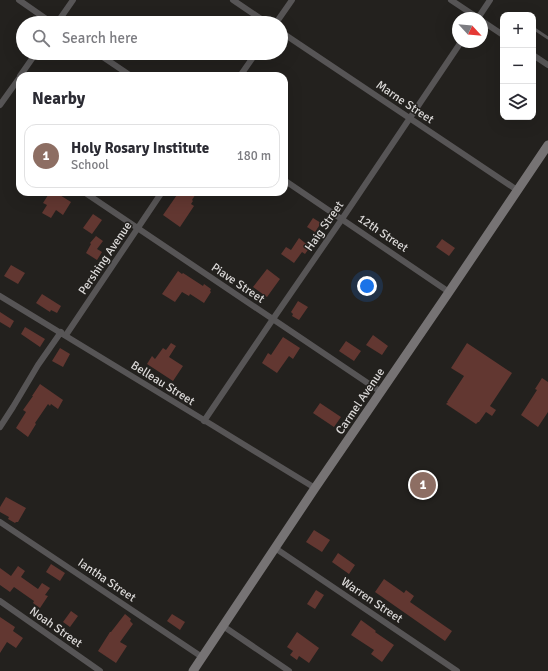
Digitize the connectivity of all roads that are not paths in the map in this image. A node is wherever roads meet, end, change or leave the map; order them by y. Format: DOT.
graph roads {
  1 [pos="19,0"];
  2 [pos="73,0"];
  3 [pos="234,0"];
  4 [pos="292,0"];
  5 [pos="451,0"];
  6 [pos="490,0"];
  7 [pos="469,12"];
  8 [pos="482,12"];
  9 [pos="42,16"];
  10 [pos="62,16"];
  11 [pos="257,16"];
  12 [pos="281,16"];
  13 [pos="488,25"];
  14 [pos="536,30"];
  15 [pos="500,33"];
  16 [pos="288,37"];
  17 [pos="548,38"];
  18 [pos="457,48"];
  19 [pos="536,57"];
  20 [pos="31,60"];
  21 [pos="107,60"];
  22 [pos="251,60"];
  23 [pos="548,65"];
  24 [pos="23,72"];
  25 [pos="125,72"];
  26 [pos="243,72"];
  27 [pos="16,82"];
  28 [pos="0,105"];
  29 [pos="410,118"];
  30 [pos="548,145"];
  31 [pos="288,183"];
  32 [pos="517,190"];
  33 [pos="90,196"];
  34 [pos="159,196"];
  35 [pos="342,219"];
  36 [pos="138,229"];
  37 [pos="449,292"];
  38 [pos="0,296"];
  39 [pos="273,319"];
  40 [pos="64,334"];
  41 [pos="381,392"];
  42 [pos="204,421"];
  43 [pos="0,427"];
  44 [pos="315,488"];
  45 [pos="0,522"];
  46 [pos="275,548"];
  47 [pos="0,601"];
  48 [pos="223,626"];
  49 [pos="202,657"];
  50 [pos="100,671"];
  51 [pos="193,671"];
  52 [pos="289,671"];
  53 [pos="457,671"];
  1 -- 9 [label="street"];
  2 -- 10 [label="street"];
  3 -- 11 [label="street"];
  4 -- 12 [label="street"];
  5 -- 7 [label="street"];
  6 -- 8 [label="street"];
  13 -- 15 [label="street"];
  14 -- 17 [label="lane"];
  16 -- 29 [label="street, Marne Street"];
  18 -- 29 [label="street, Haig Street"];
  19 -- 23 [label="street"];
  20 -- 24 [label="street"];
  21 -- 25 [label="street"];
  22 -- 26 [label="street"];
  27 -- 28 [label="street"];
  29 -- 32 [label="street, Marne Street"];
  29 -- 35 [label="street, Haig Street"];
  30 -- 32 [label="main road, Carmel Avenue"];
  31 -- 35 [label="street, 12th Street"];
  32 -- 37 [label="main road, Carmel Avenue"];
  33 -- 36 [label="street, Piave Street"];
  34 -- 36 [label="street, Pershing Avenue"];
  35 -- 37 [label="street, 12th Street"];
  35 -- 39 [label="street, Haig Street"];
  36 -- 39 [label="street, Piave Street"];
  36 -- 40 [label="street, Pershing Avenue"];
  37 -- 41 [label="main road, Carmel Avenue"];
  38 -- 40 [label="street, Belleau Street"];
  39 -- 41 [label="street, Piave Street"];
  39 -- 42 [label="street, Haig Street"];
  40 -- 42 [label="street, Belleau Street"];
  40 -- 43 [label="street, Pershing Avenue"];
  41 -- 44 [label="main road, Carmel Avenue"];
  42 -- 44 [label="street, Belleau Street"];
  44 -- 46 [label="main road, Carmel Avenue"];
  45 -- 49 [label="street, Iantha Street"];
  46 -- 48 [label="main road, Carmel Avenue"];
  46 -- 53 [label="street, Warren Street"];
  47 -- 50 [label="street, Noah Street"];
  48 -- 49 [label="main road, Carmel Avenue"];
  48 -- 52 [label="street"];
  49 -- 51 [label="main road, Carmel Avenue"];
}
